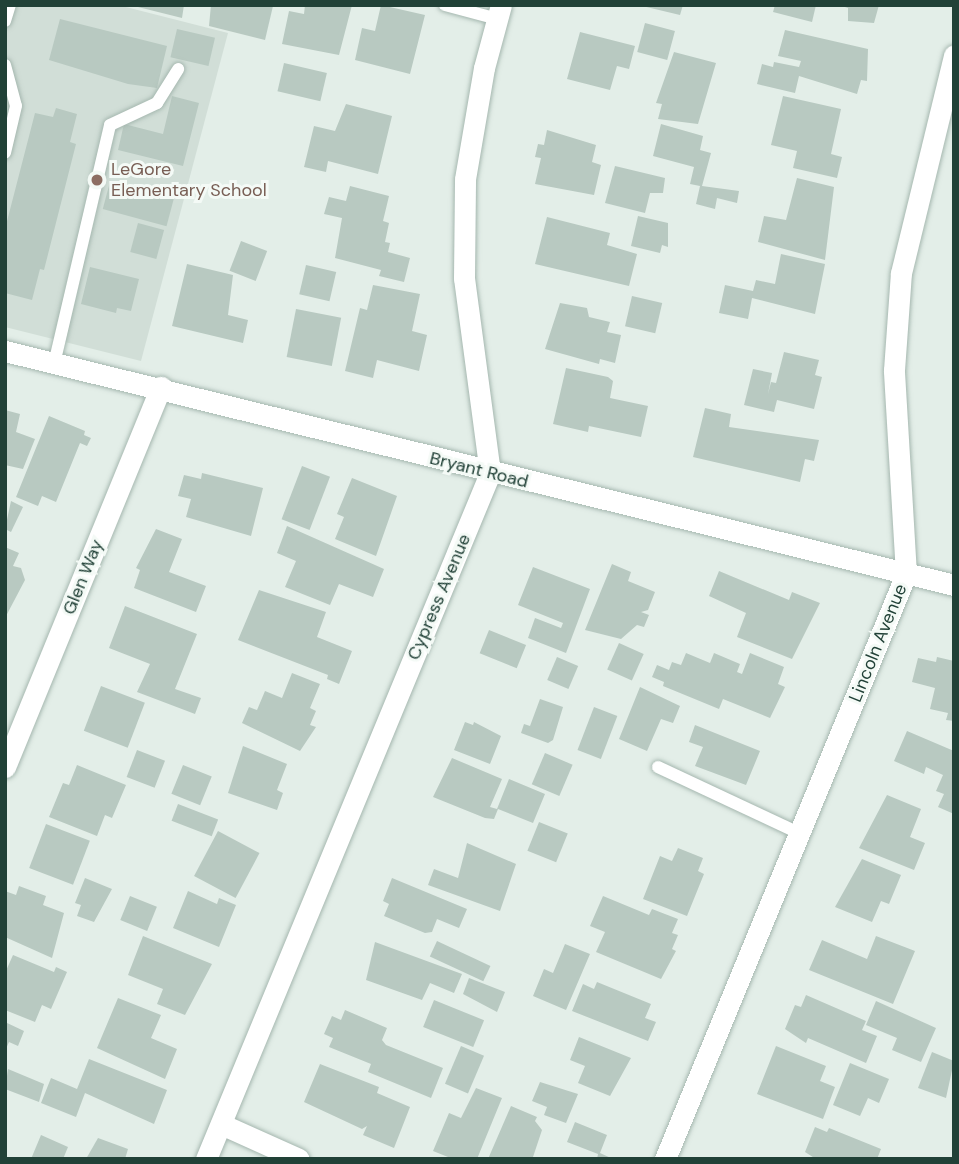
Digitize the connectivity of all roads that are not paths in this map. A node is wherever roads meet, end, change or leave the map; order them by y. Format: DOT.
graph roads {
  1 [pos="10,5"];
  2 [pos="444,5"];
  3 [pos="499,12"];
  4 [pos="5,22"];
  5 [pos="954,55"];
  6 [pos="5,65"];
  7 [pos="178,69"];
  8 [pos="5,153"];
  9 [pos="5,351"];
  10 [pos="54,364"];
  11 [pos="161,387"];
  12 [pos="490,473"];
  13 [pos="906,574"];
  14 [pos="954,585"];
  15 [pos="5,767"];
  16 [pos="658,767"];
  17 [pos="799,833"];
  18 [pos="221,1124"];
  19 [pos="206,1159"];
  20 [pos="299,1159"];
  21 [pos="665,1159"];
  1 -- 4 [label="lane"];
  2 -- 3 [label="lane"];
  3 -- 12 [label="street"];
  5 -- 13 [label="street, Lincoln Avenue"];
  6 -- 8 [label="lane"];
  7 -- 10 [label="lane"];
  9 -- 10 [label="street, Bryant Road"];
  10 -- 11 [label="street, Bryant Road"];
  11 -- 12 [label="street, Bryant Road"];
  11 -- 15 [label="street, Glen Way"];
  12 -- 13 [label="street, Bryant Road"];
  12 -- 18 [label="street, Cypress Avenue"];
  13 -- 14 [label="street, Bryant Road"];
  13 -- 17 [label="street, Lincoln Avenue"];
  16 -- 17 [label="lane"];
  17 -- 21 [label="street, Lincoln Avenue"];
  18 -- 19 [label="street, Cypress Avenue"];
  18 -- 20 [label="street"];
}
